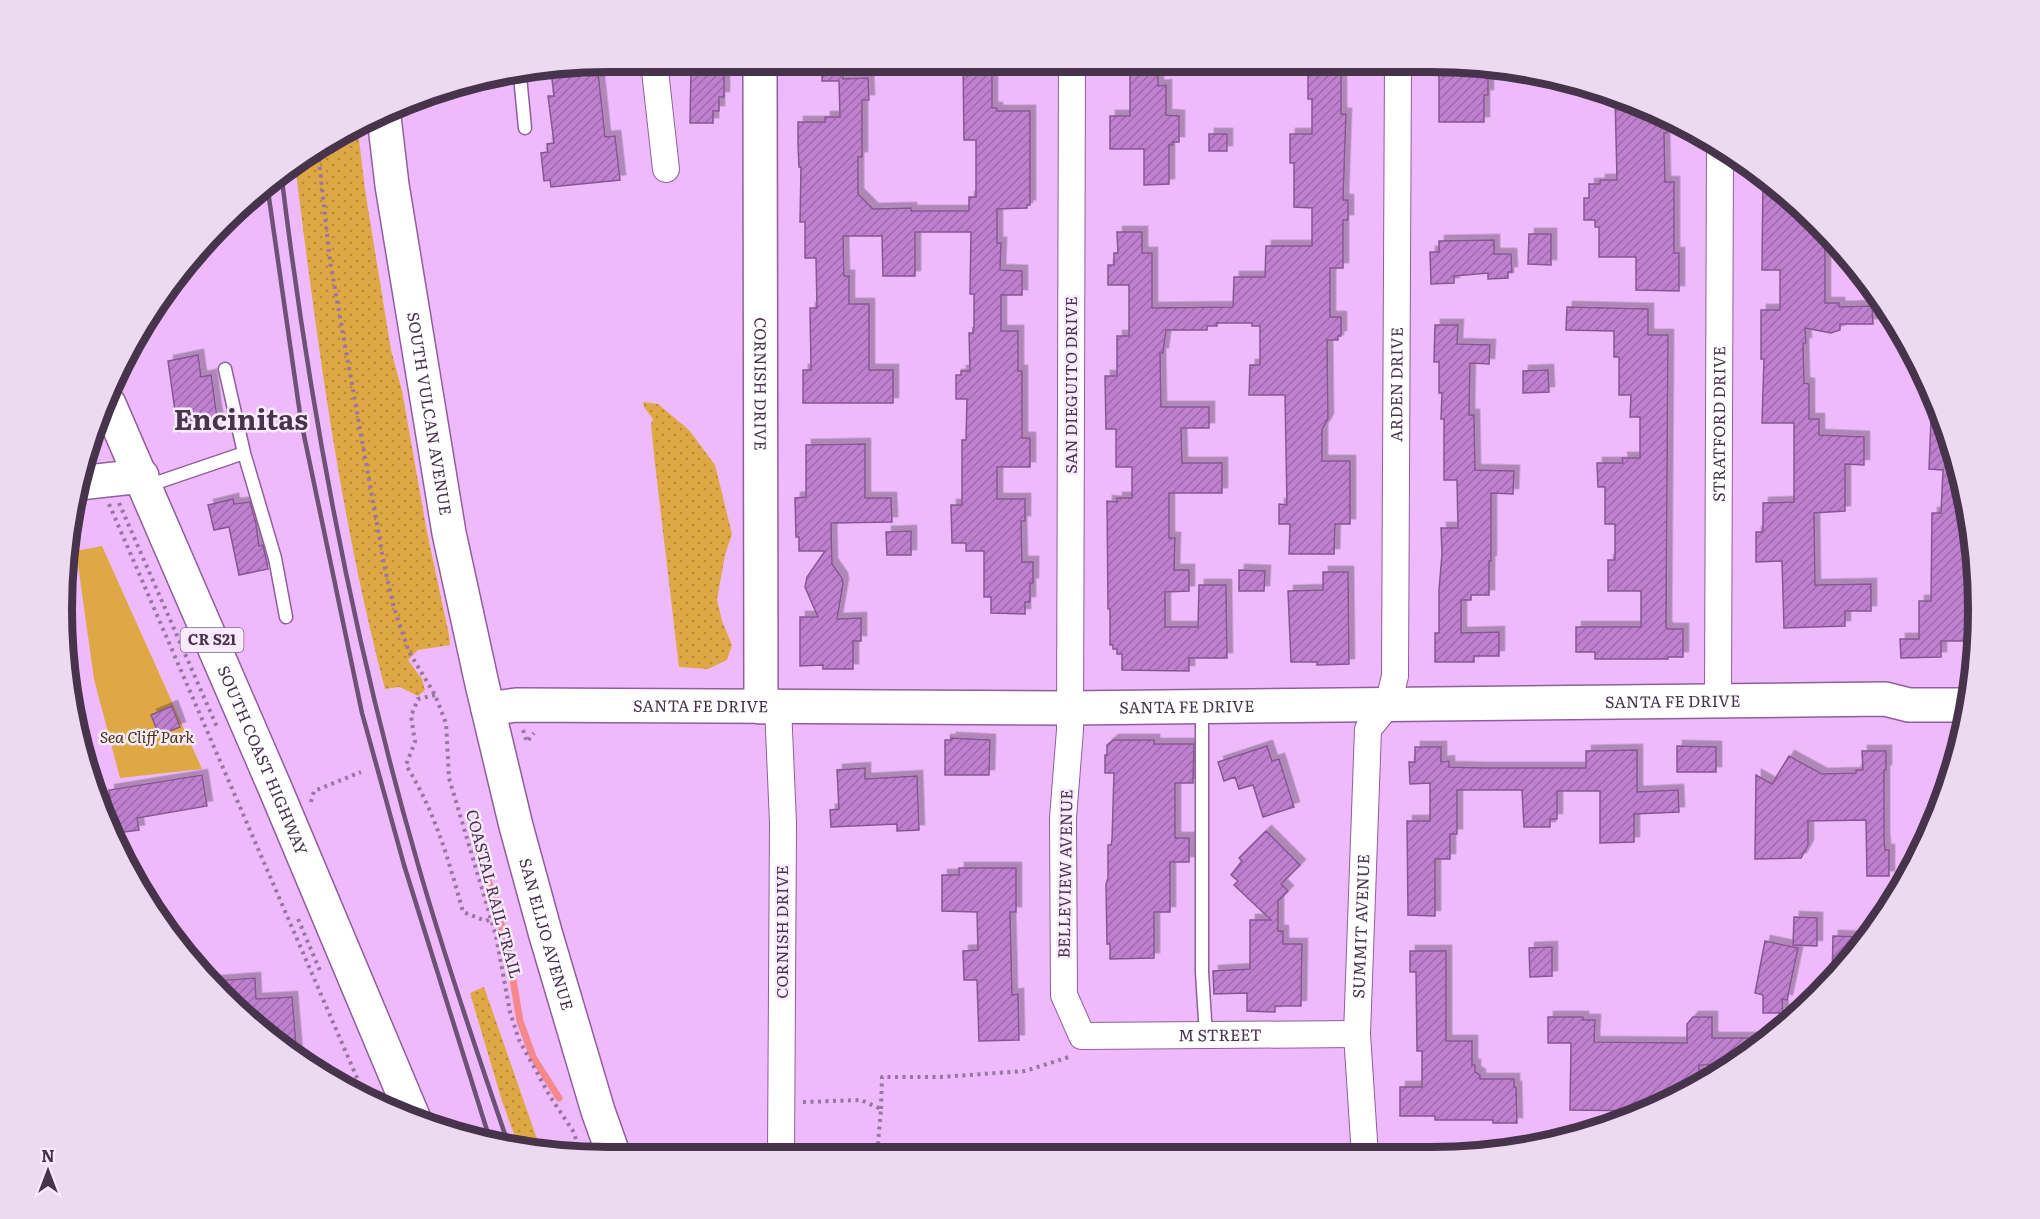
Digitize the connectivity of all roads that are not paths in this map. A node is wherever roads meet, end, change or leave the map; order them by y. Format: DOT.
graph roads {
  1 [pos="655,72"];
  2 [pos="760,72"];
  3 [pos="1072,72"];
  4 [pos="1398,72"];
  5 [pos="520,80"];
  6 [pos="385,122"];
  7 [pos="525,128"];
  8 [pos="1720,157"];
  9 [pos="666,169"];
  10 [pos="225,369"];
  11 [pos="111,409"];
  12 [pos="244,453"];
  13 [pos="144,481"];
  14 [pos="89,492"];
  15 [pos="286,617"];
  16 [pos="1962,689"];
  17 [pos="1886,699"];
  18 [pos="1718,700"];
  19 [pos="1388,705"];
  20 [pos="1959,705"];
  21 [pos="769,707"];
  22 [pos="1202,707"];
  23 [pos="1070,708"];
  24 [pos="488,709"];
  25 [pos="1357,1034"];
  26 [pos="1082,1036"];
  27 [pos="1206,1036"];
  28 [pos="409,1108"];
  29 [pos="611,1147"];
  30 [pos="781,1147"];
  31 [pos="1364,1147"];
  1 -- 9 [label="street"];
  2 -- 21 [label="main road, CORNISH DRIVE"];
  3 -- 23 [label="street, SAN DIEGUITO DRIVE"];
  4 -- 19 [label="street, ARDEN DRIVE"];
  5 -- 7 [label="lane"];
  6 -- 24 [label="main road, SOUTH VULCAN AVENUE"];
  8 -- 18 [label="street, STRATFORD DRIVE"];
  10 -- 12 [label="lane"];
  11 -- 13 [label="main road, SOUTH COAST HIGHWAY / CR S21"];
  12 -- 13 [label="lane"];
  12 -- 15 [label="lane"];
  13 -- 14 [label="main road"];
  13 -- 28 [label="main road, SOUTH COAST HIGHWAY / CR S21"];
  16 -- 17 [label="main road, SANTA FE DRIVE"];
  17 -- 18 [label="main road, SANTA FE DRIVE"];
  17 -- 20 [label="main road, SANTA FE DRIVE"];
  18 -- 19 [label="main road, SANTA FE DRIVE"];
  19 -- 22 [label="main road, SANTA FE DRIVE"];
  19 -- 25 [label="street, SUMMIT AVENUE"];
  21 -- 23 [label="main road, SANTA FE DRIVE"];
  21 -- 24 [label="main road, SANTA FE DRIVE"];
  21 -- 30 [label="street, CORNISH DRIVE"];
  22 -- 23 [label="main road, SANTA FE DRIVE"];
  22 -- 27 [label="lane"];
  23 -- 26 [label="street, BELLEVIEW AVENUE"];
  24 -- 29 [label="main road, SAN ELIJO AVENUE"];
  25 -- 27 [label="street, M STREET"];
  25 -- 31 [label="street, SUMMIT AVENUE"];
  26 -- 27 [label="street, M STREET"];
}
